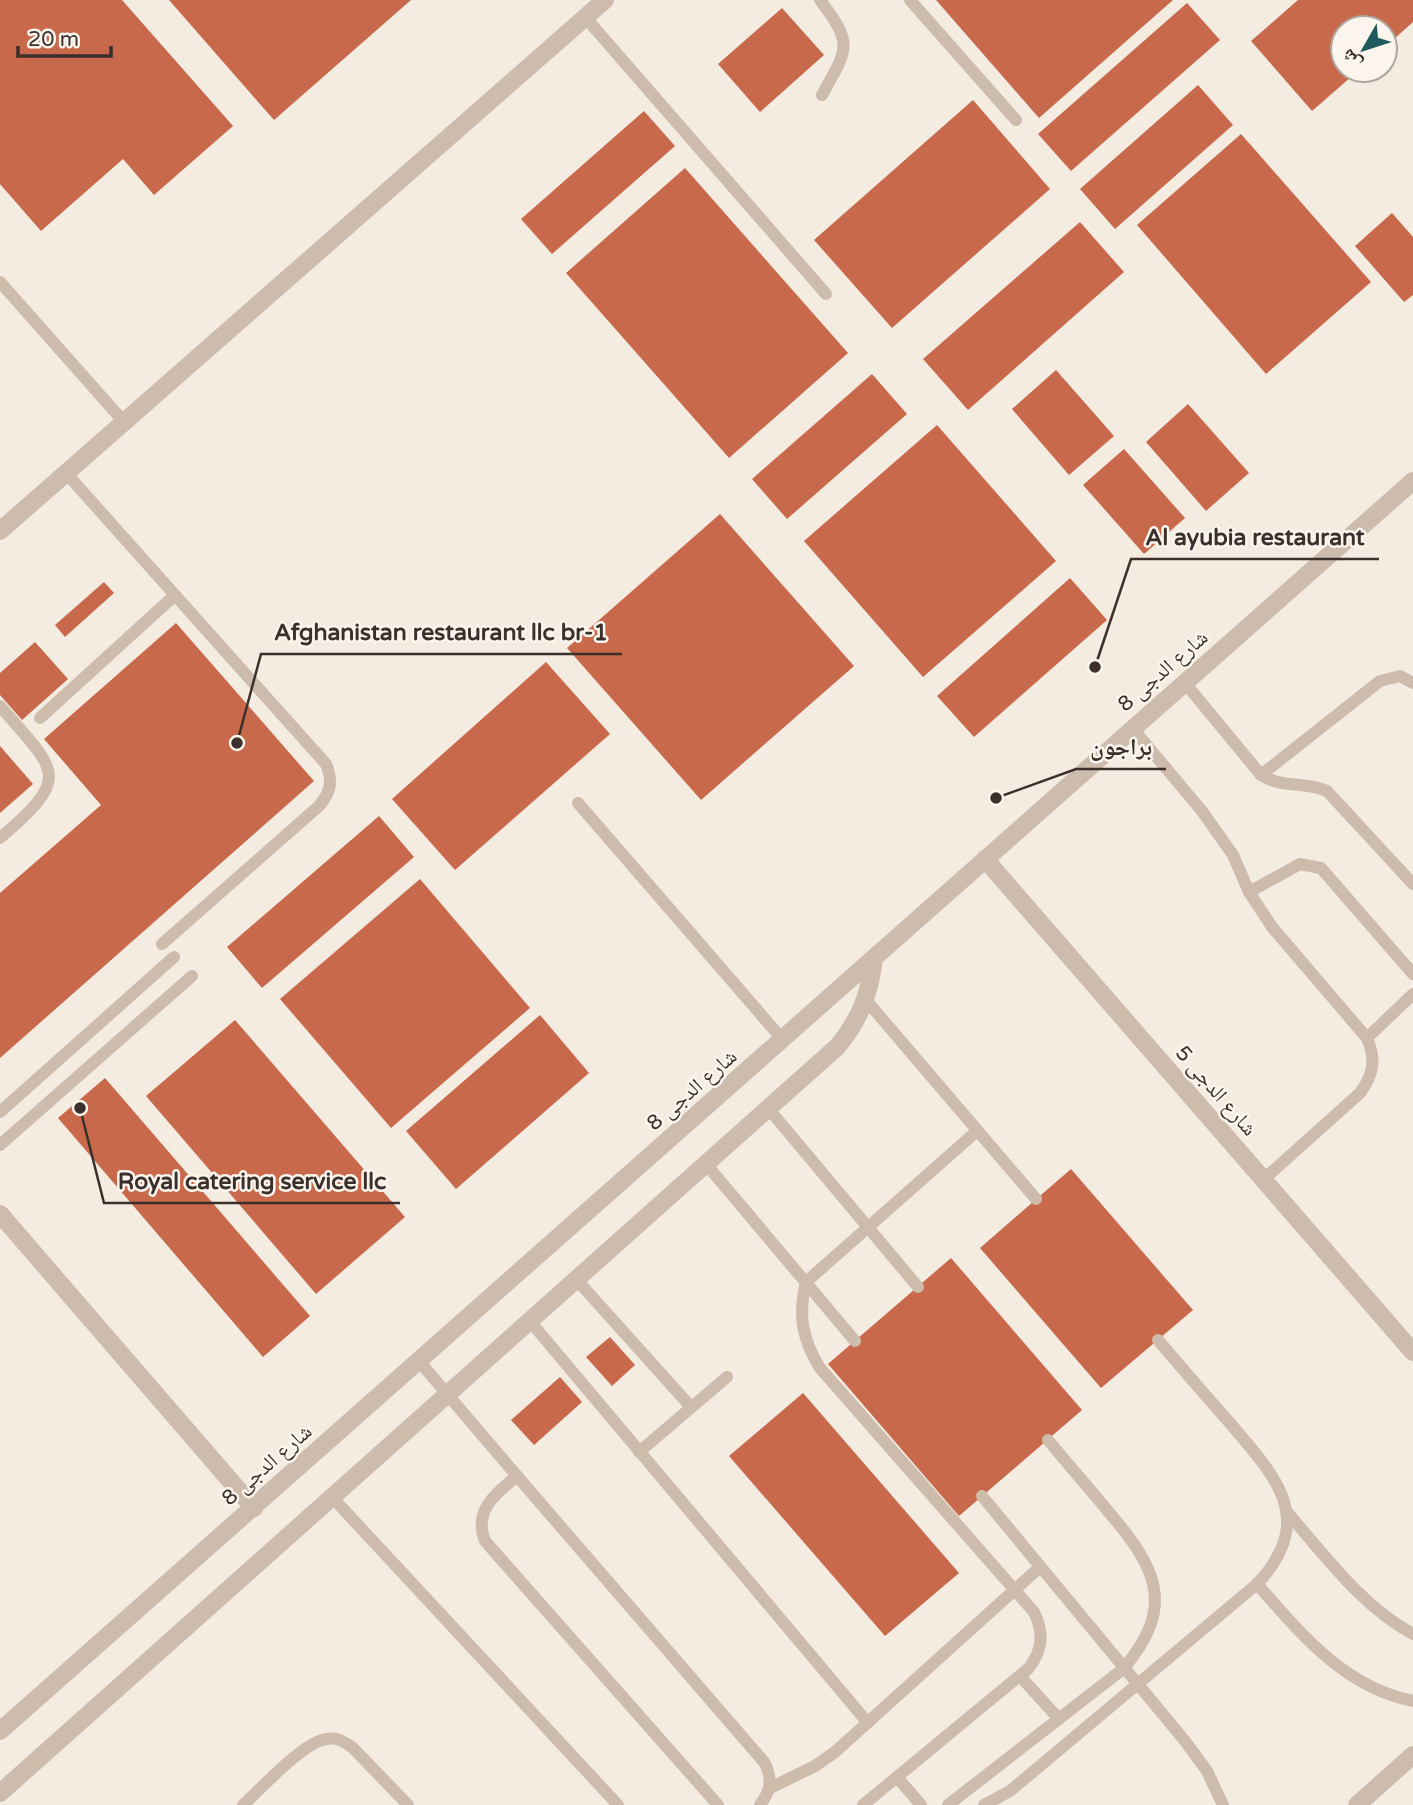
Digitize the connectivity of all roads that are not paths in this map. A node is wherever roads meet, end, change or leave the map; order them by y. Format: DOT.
graph roads {
  1 [pos="605,0"];
  2 [pos="820,0"];
  3 [pos="910,0"];
  4 [pos="586,17"];
  5 [pos="822,95"];
  6 [pos="1016,120"];
  7 [pos="2,288"];
  8 [pos="826,294"];
  9 [pos="124,422"];
  10 [pos="66,473"];
  11 [pos="1413,481"];
  12 [pos="0,531"];
  13 [pos="174,594"];
  14 [pos="1413,682"];
  15 [pos="1185,683"];
  16 [pos="0,705"];
  17 [pos="40,718"];
  18 [pos="1133,729"];
  19 [pos="1261,775"];
  20 [pos="578,803"];
  21 [pos="0,838"];
  22 [pos="985,859"];
  23 [pos="1413,884"];
  24 [pos="1250,892"];
  25 [pos="162,944"];
  26 [pos="174,957"];
  27 [pos="874,958"];
  28 [pos="1413,974"];
  29 [pos="192,976"];
  30 [pos="1413,994"];
  31 [pos="866,1000"];
  32 [pos="1367,1038"];
  33 [pos="783,1040"];
  34 [pos="3,1105"];
  35 [pos="768,1108"];
  36 [pos="977,1131"];
  37 [pos="0,1145"];
  38 [pos="706,1164"];
  39 [pos="1263,1180"];
  40 [pos="1036,1199"];
  41 [pos="0,1214"];
  42 [pos="868,1227"];
  43 [pos="576,1279"];
  44 [pos="806,1282"];
  45 [pos="918,1287"];
  46 [pos="529,1320"];
  47 [pos="1158,1340"];
  48 [pos="855,1341"];
  49 [pos="1413,1353"];
  50 [pos="419,1361"];
  51 [pos="727,1377"];
  52 [pos="447,1394"];
  53 [pos="691,1407"];
  54 [pos="1048,1440"];
  55 [pos="639,1452"];
  56 [pos="517,1476"];
  57 [pos="982,1496"];
  58 [pos="332,1497"];
  59 [pos="254,1508"];
  60 [pos="1286,1511"];
  61 [pos="1040,1567"];
  62 [pos="1257,1584"];
  63 [pos="1015,1591"];
  64 [pos="1413,1634"];
  65 [pos="1123,1669"];
  66 [pos="1020,1676"];
  67 [pos="1137,1685"];
  68 [pos="1413,1701"];
  69 [pos="1059,1719"];
  70 [pos="868,1723"];
  71 [pos="0,1731"];
  72 [pos="1413,1755"];
  73 [pos="897,1777"];
  74 [pos="770,1788"];
  75 [pos="0,1793"];
  76 [pos="243,1805"];
  77 [pos="408,1805"];
  78 [pos="618,1805"];
  79 [pos="719,1805"];
  80 [pos="760,1805"];
  81 [pos="863,1805"];
  82 [pos="921,1805"];
  83 [pos="948,1805"];
  84 [pos="984,1805"];
  85 [pos="1223,1805"];
  86 [pos="1357,1805"];
  1 -- 4 [label="street"];
  2 -- 5 [label="lane"];
  3 -- 6 [label="lane"];
  4 -- 8 [label="lane"];
  4 -- 9 [label="street"];
  7 -- 9 [label="lane"];
  9 -- 10 [label="street"];
  10 -- 12 [label="street"];
  10 -- 13 [label="lane"];
  11 -- 15 [label="street, شارع الدجى 8"];
  13 -- 17 [label="lane"];
  13 -- 25 [label="lane"];
  14 -- 19 [label="lane"];
  15 -- 18 [label="street, شارع الدجى 8"];
  15 -- 19 [label="lane"];
  16 -- 21 [label="lane"];
  18 -- 22 [label="street, شارع الدجى 8"];
  18 -- 24 [label="lane"];
  19 -- 23 [label="lane"];
  20 -- 33 [label="lane"];
  22 -- 27 [label="street, شارع الدجى 8"];
  22 -- 39 [label="street, شارع الدجى 5"];
  24 -- 28 [label="lane"];
  24 -- 32 [label="lane"];
  26 -- 34 [label="lane"];
  27 -- 31 [label="street"];
  27 -- 33 [label="street, شارع الدجى 8"];
  29 -- 37 [label="lane"];
  30 -- 32 [label="lane"];
  31 -- 35 [label="street"];
  31 -- 36 [label="lane"];
  32 -- 39 [label="lane"];
  33 -- 50 [label="street, شارع الدجى 8"];
  35 -- 38 [label="street"];
  35 -- 42 [label="lane"];
  36 -- 40 [label="lane"];
  36 -- 42 [label="lane"];
  38 -- 43 [label="street"];
  38 -- 44 [label="lane"];
  39 -- 49 [label="street, شارع الدجى 5"];
  41 -- 59 [label="street"];
  42 -- 44 [label="lane"];
  42 -- 45 [label="lane"];
  43 -- 46 [label="street"];
  43 -- 53 [label="lane"];
  44 -- 48 [label="lane"];
  44 -- 63 [label="lane"];
  46 -- 52 [label="street"];
  46 -- 55 [label="lane"];
  47 -- 60 [label="lane"];
  50 -- 52 [label="lane"];
  50 -- 59 [label="street, شارع الدجى 8"];
  51 -- 53 [label="lane"];
  52 -- 56 [label="lane"];
  52 -- 58 [label="street"];
  53 -- 55 [label="lane"];
  54 -- 65 [label="lane"];
  55 -- 70 [label="lane"];
  56 -- 74 [label="lane"];
  56 -- 79 [label="lane"];
  57 -- 61 [label="lane"];
  58 -- 75 [label="street"];
  58 -- 78 [label="lane"];
  59 -- 71 [label="street, شارع الدجى 8"];
  60 -- 62 [label="lane"];
  60 -- 64 [label="lane"];
  61 -- 63 [label="lane"];
  61 -- 65 [label="lane"];
  62 -- 67 [label="lane"];
  62 -- 68 [label="lane"];
  63 -- 66 [label="lane"];
  63 -- 70 [label="lane"];
  65 -- 67 [label="lane"];
  65 -- 69 [label="lane"];
  66 -- 69 [label="lane"];
  66 -- 73 [label="lane"];
  67 -- 84 [label="lane"];
  67 -- 85 [label="lane"];
  69 -- 83 [label="lane"];
  70 -- 74 [label="lane"];
  72 -- 86 [label="street"];
  73 -- 81 [label="lane"];
  73 -- 82 [label="lane"];
  74 -- 80 [label="lane"];
  76 -- 77 [label="lane"];
}
